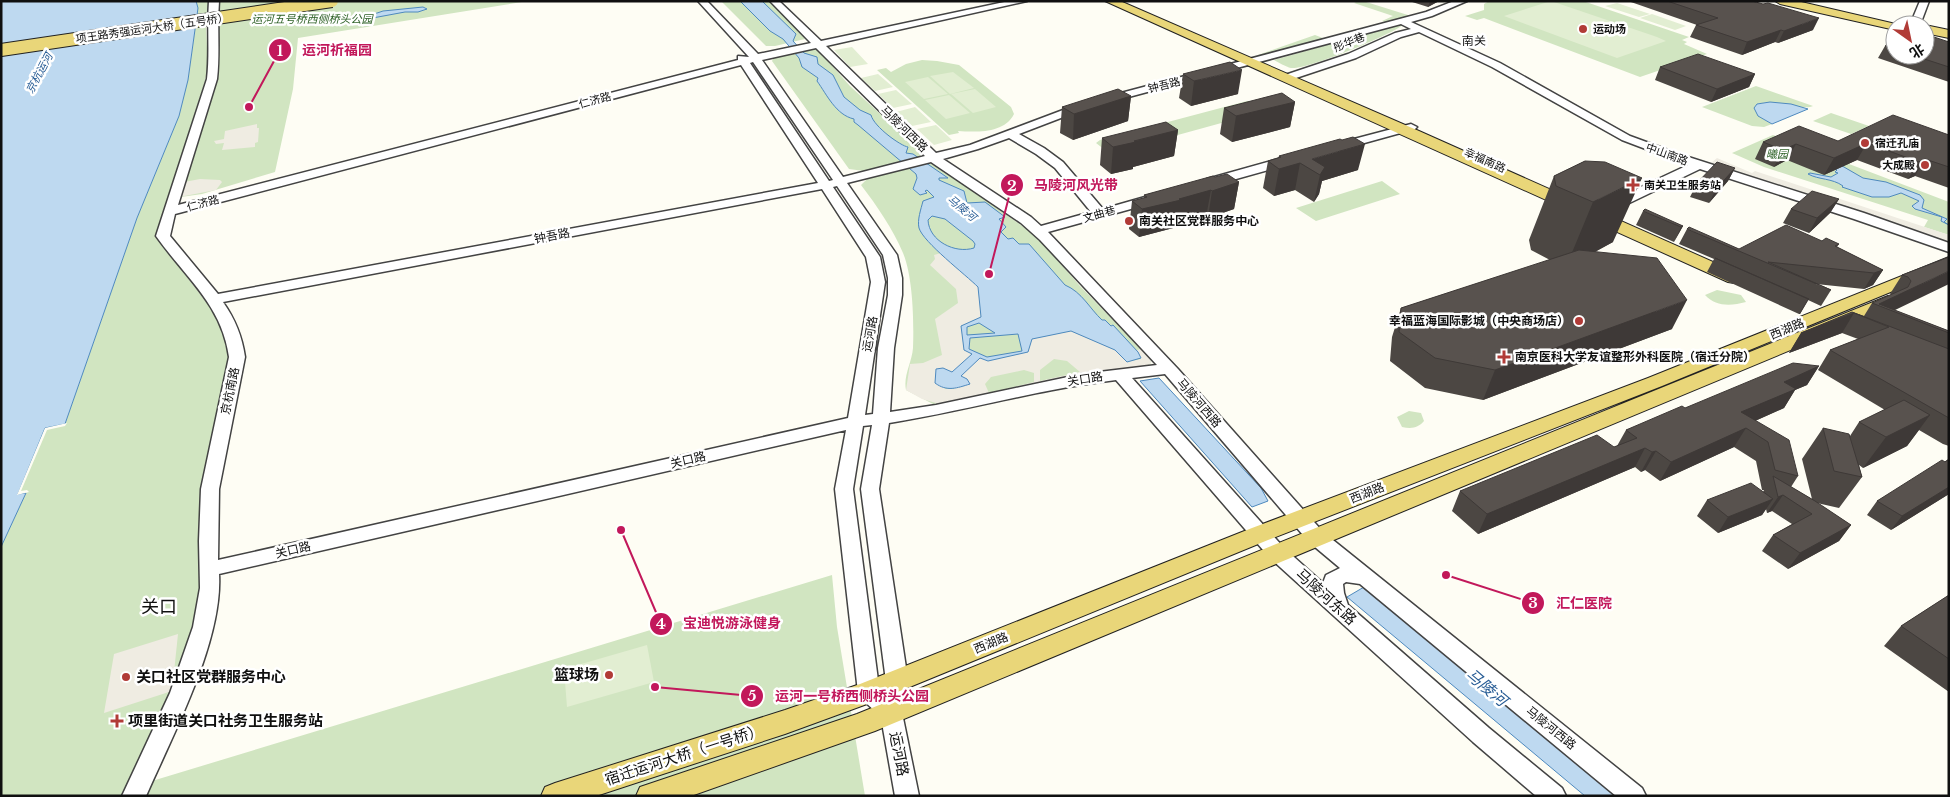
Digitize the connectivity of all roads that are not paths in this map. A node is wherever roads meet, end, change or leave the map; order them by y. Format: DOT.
graph roads {
  1 [pos="214,1"];
  2 [pos="313,1"];
  3 [pos="332,1"];
  4 [pos="691,1"];
  5 [pos="702,1"];
  6 [pos="774,1"];
  7 [pos="1023,1"];
  8 [pos="1110,1"];
  9 [pos="1124,1"];
  10 [pos="1463,1"];
  11 [pos="1780,1"];
  12 [pos="1794,1"];
  13 [pos="1925,1"];
  14 [pos="1919,15"];
  15 [pos="1885,20"];
  16 [pos="1402,21"];
  17 [pos="1885,24"];
  18 [pos="1420,30"];
  19 [pos="1935,33"];
  20 [pos="1949,36"];
  21 [pos="819,44"];
  22 [pos="1,48"];
  23 [pos="750,59"];
  24 [pos="1254,61"];
  25 [pos="1290,77"];
  26 [pos="1401,129"];
  27 [pos="1010,134"];
  28 [pos="1327,149"];
  29 [pos="1299,157"];
  30 [pos="930,159"];
  31 [pos="1698,165"];
  32 [pos="841,181"];
  33 [pos="826,185"];
  34 [pos="1196,186"];
  35 [pos="1167,194"];
  36 [pos="170,211"];
  37 [pos="1597,213"];
  38 [pos="1100,214"];
  39 [pos="1038,231"];
  40 [pos="1949,248"];
  41 [pos="1949,262"];
  42 [pos="1949,276"];
  43 [pos="1747,281"];
  44 [pos="215,299"];
  45 [pos="1869,302"];
  46 [pos="1832,318"];
  47 [pos="1766,345"];
  48 [pos="1169,369"];
  49 [pos="1120,374"];
  50 [pos="881,418"];
  51 [pos="856,422"];
  52 [pos="1300,519"];
  53 [pos="1260,534"];
  54 [pos="1316,537"];
  55 [pos="1277,553"];
  56 [pos="210,569"];
  57 [pos="1364,577"];
  58 [pos="1341,610"];
  59 [pos="897,681"];
  60 [pos="869,692"];
  61 [pos="891,713"];
  62 [pos="785,722"];
  63 [pos="134,796"];
  64 [pos="555,796"];
  65 [pos="650,796"];
  66 [pos="907,796"];
  67 [pos="1554,796"];
  68 [pos="1634,796"];
  1 -- 36 [label="street, 京杭南路"];
  2 -- 22 [label="main road, 项王路秀强运河大桥（五号桥）, bridge"];
  3 -- 22 [label="main road, 项王路秀强运河大桥（五号桥）, bridge"];
  4 -- 23 [label="street, 运河路"];
  5 -- 23 [label="street, 运河路"];
  6 -- 21 [label="street, 马陵河西路"];
  7 -- 21 [label="street, 仁济路"];
  8 -- 24 [label="main road, 幸福南路"];
  9 -- 24 [label="main road, 幸福南路"];
  10 -- 16 [label="street, 钟吾路"];
  11 -- 17 [label="main road"];
  12 -- 15 [label="main road"];
  13 -- 14 [label="street"];
  16 -- 18 [label="street, 中山南路"];
  16 -- 24 [label="street, 钟吾路"];
  18 -- 25 [label="street, 彤华巷"];
  18 -- 31 [label="street, 中山南路"];
  19 -- 20 [label="main road"];
  21 -- 23 [label="street, 仁济路"];
  21 -- 30 [label="street, 马陵河西路"];
  23 -- 32 [label="street, 运河路"];
  23 -- 33 [label="street, 运河路"];
  23 -- 36 [label="street, 仁济路"];
  24 -- 25 [label="main road, 幸福南路"];
  24 -- 27 [label="street, 钟吾路"];
  25 -- 26 [label="main road, 幸福南路"];
  26 -- 28 [label="street"];
  26 -- 37 [label="main road, 幸福南路"];
  27 -- 30 [label="street, 钟吾路"];
  27 -- 38 [label="street"];
  29 -- 34 [label="street"];
  30 -- 32 [label="street, 钟吾路"];
  30 -- 39 [label="street, 马陵河西路"];
  31 -- 37 [label="street"];
  31 -- 40 [label="street, 中山南路"];
  32 -- 33 [label="street, 钟吾路"];
  32 -- 50 [label="street, 运河路"];
  33 -- 44 [label="street, 钟吾路"];
  33 -- 51 [label="street, 运河路"];
  35 -- 38 [label="street, 文曲巷"];
  36 -- 44 [label="street, 京杭南路"];
  37 -- 43 [label="main road, 幸福南路"];
  38 -- 39 [label="street, 文曲巷"];
  39 -- 48 [label="street, 马陵河西路"];
  41 -- 45 [label="main road, 西湖路"];
  42 -- 45 [label="main road, 西湖路"];
  44 -- 56 [label="street, 京杭南路"];
  45 -- 46 [label="main road, 西湖路"];
  45 -- 46 [label="main road"];
  46 -- 47 [label="main road, 西湖路"];
  46 -- 47 [label="main road"];
  47 -- 52 [label="main road, 西湖路"];
  47 -- 54 [label="main road, 西湖路"];
  48 -- 49 [label="street, 关口路"];
  48 -- 52 [label="street, 马陵河西路"];
  49 -- 50 [label="street, 关口路"];
  49 -- 53 [label="street, 马陵河东路"];
  50 -- 51 [label="street, 关口路"];
  50 -- 59 [label="street, 运河路"];
  51 -- 56 [label="street, 关口路"];
  51 -- 60 [label="street, 运河路"];
  52 -- 53 [label="main road, 西湖路"];
  52 -- 54 [label="street, 马陵河西路"];
  53 -- 55 [label="street, 马陵河东路"];
  53 -- 59 [label="main road, 西湖路"];
  54 -- 55 [label="main road, 西湖路"];
  54 -- 57 [label="street, 马陵河西路"];
  55 -- 58 [label="street, 马陵河东路"];
  55 -- 61 [label="main road, 西湖路"];
  56 -- 63 [label="street, 京杭南路"];
  57 -- 58 [label="street"];
  57 -- 68 [label="street, 马陵河西路"];
  58 -- 67 [label="street, 马陵河东路"];
  59 -- 60 [label="main road, 西湖路"];
  59 -- 61 [label="street, 运河路"];
  60 -- 61 [label="street"];
  60 -- 62 [label="main road, 西湖路"];
  61 -- 65 [label="main road, 西湖路"];
  61 -- 66 [label="street, 运河路"];
  62 -- 64 [label="main road, 宿迁运河大桥（一号桥）"];
}
